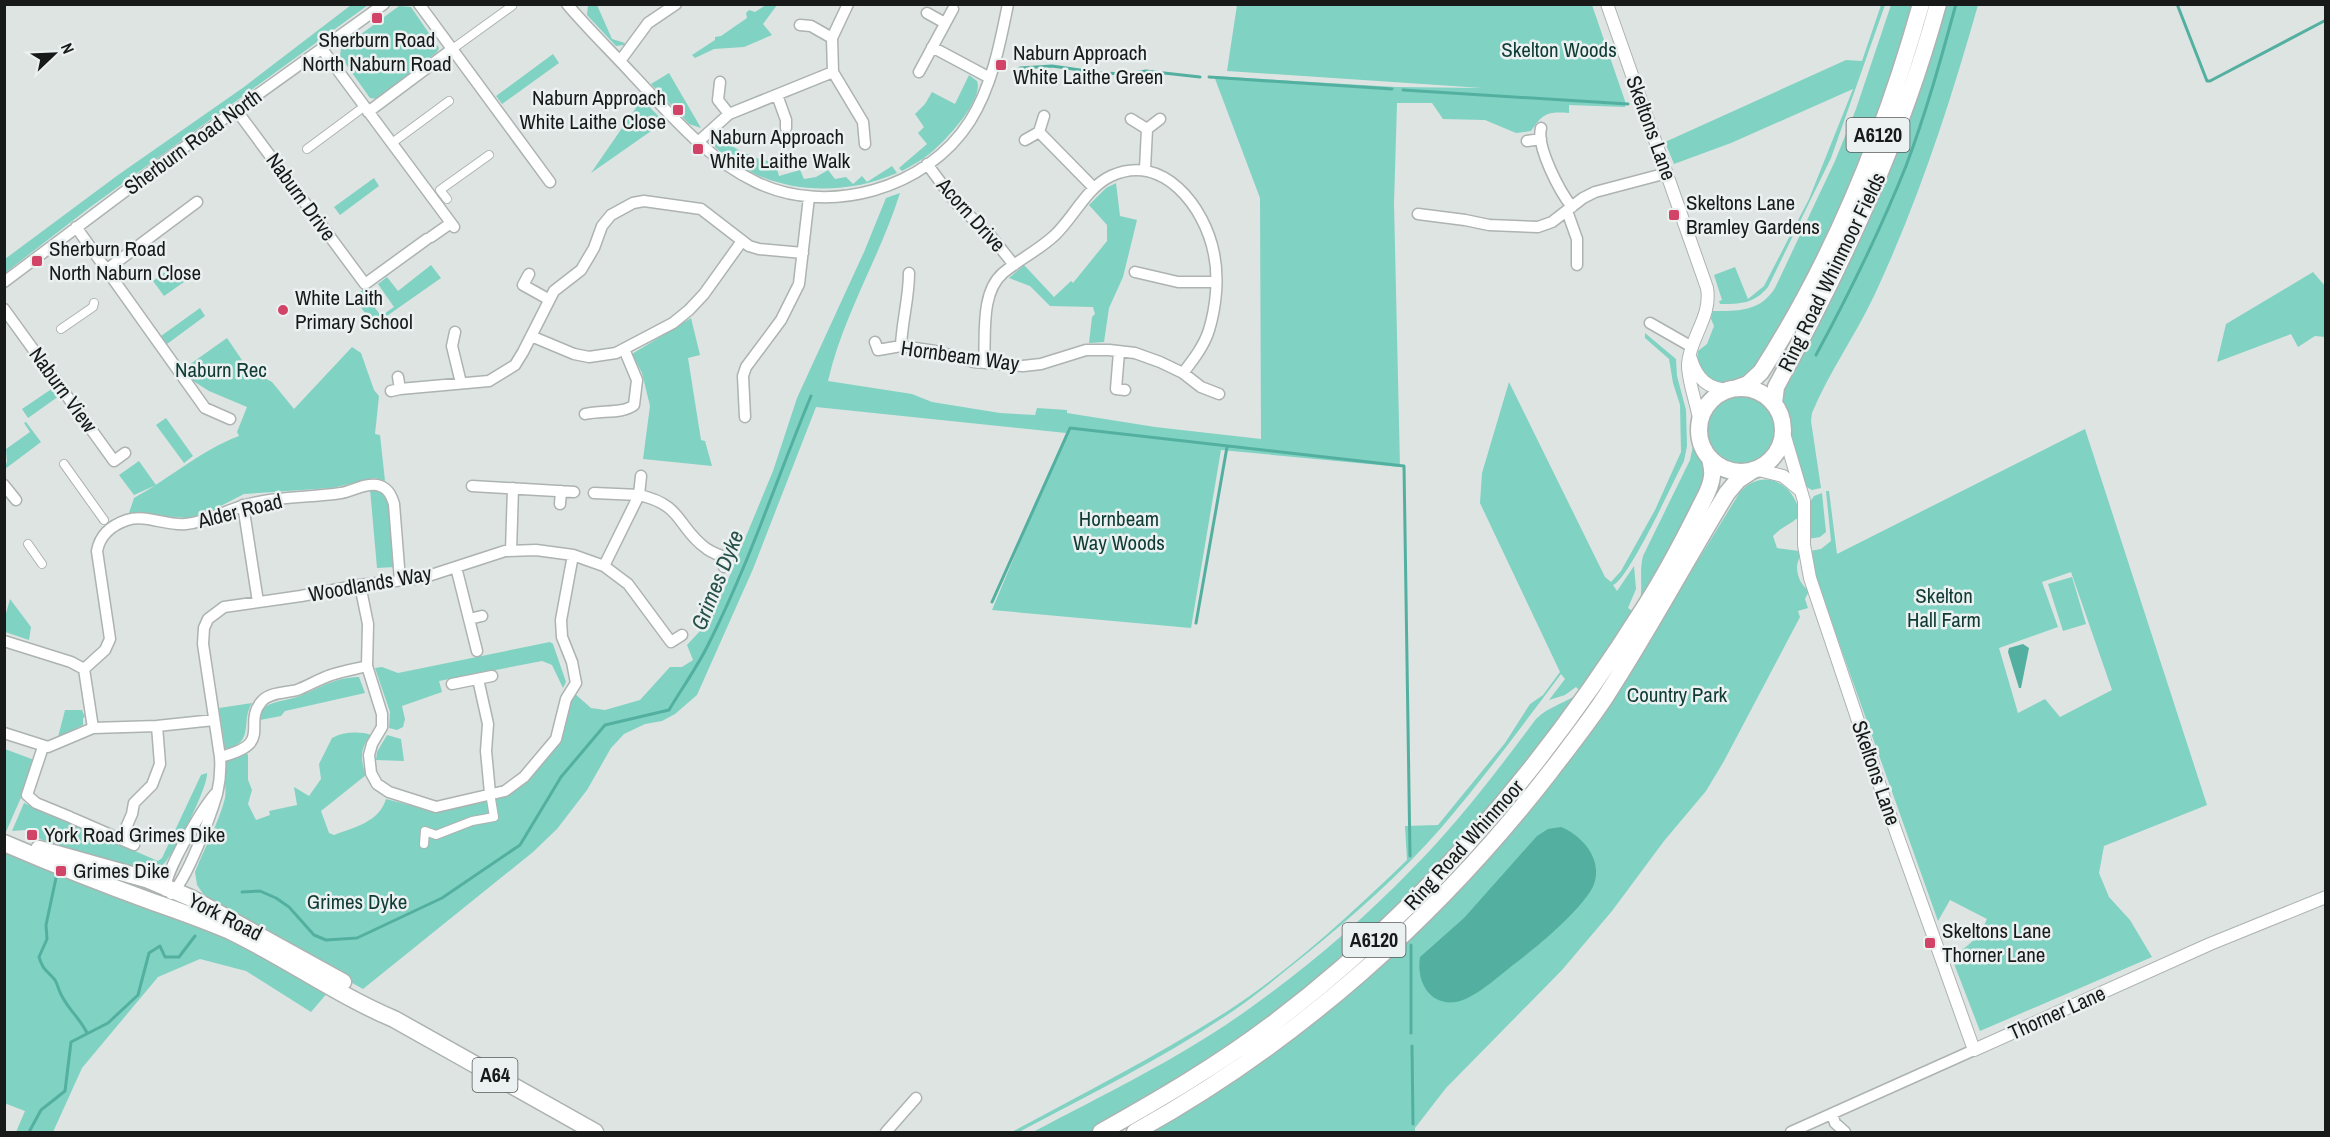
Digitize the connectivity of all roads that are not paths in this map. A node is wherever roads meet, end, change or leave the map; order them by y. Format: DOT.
graph roads {
  1 [pos="384,4"];
  2 [pos="419,4"];
  3 [pos="567,4"];
  4 [pos="676,4"];
  5 [pos="848,4"];
  6 [pos="1008,4"];
  7 [pos="1607,4"];
  8 [pos="1921,4"];
  9 [pos="1938,4"];
  10 [pos="513,6"];
  11 [pos="952,9"];
  12 [pos="927,13"];
  13 [pos="945,23"];
  14 [pos="800,25"];
  15 [pos="832,38"];
  16 [pos="932,47"];
  17 [pos="322,49"];
  18 [pos="451,50"];
  19 [pos="620,61"];
  20 [pos="833,72"];
  21 [pos="919,72"];
  22 [pos="990,78"];
  23 [pos="720,82"];
  24 [pos="777,95"];
  25 [pos="449,101"];
  26 [pos="366,109"];
  27 [pos="237,111"];
  28 [pos="729,114"];
  29 [pos="1044,116"];
  30 [pos="1131,119"];
  31 [pos="1160,119"];
  32 [pos="786,129"];
  33 [pos="1147,129"];
  34 [pos="1039,132"];
  35 [pos="1024,140"];
  36 [pos="1527,141"];
  37 [pos="698,142"];
  38 [pos="392,143"];
  39 [pos="865,144"];
  40 [pos="307,149"];
  41 [pos="489,155"];
  42 [pos="927,164"];
  43 [pos="1145,170"];
  44 [pos="1667,173"];
  45 [pos="550,182"];
  46 [pos="1094,188"];
  47 [pos="809,197"];
  48 [pos="447,200"];
  49 [pos="197,202"];
  50 [pos="1569,209"];
  51 [pos="1419,214"];
  52 [pos="76,227"];
  53 [pos="742,241"];
  54 [pos="803,253"];
  55 [pos="1014,265"];
  56 [pos="1577,265"];
  57 [pos="106,270"];
  58 [pos="1135,272"];
  59 [pos="909,273"];
  60 [pos="529,274"];
  61 [pos="4,282"];
  62 [pos="1216,282"];
  63 [pos="548,299"];
  64 [pos="94,303"];
  65 [pos="4,309"];
  66 [pos="1650,323"];
  67 [pos="61,329"];
  68 [pos="455,332"];
  69 [pos="531,336"];
  70 [pos="875,342"];
  71 [pos="902,346"];
  72 [pos="624,350"];
  73 [pos="1119,351"];
  74 [pos="1691,351"];
  75 [pos="984,363"];
  76 [pos="1183,373"];
  77 [pos="461,383"];
  78 [pos="396,386"];
  79 [pos="1733,389"];
  80 [pos="1125,390"];
  81 [pos="1219,394"];
  82 [pos="1774,403"];
  83 [pos="585,414"];
  84 [pos="745,417"];
  85 [pos="230,419"];
  86 [pos="1700,424"];
  87 [pos="1783,430"];
  88 [pos="124,453"];
  89 [pos="1710,458"];
  90 [pos="64,464"];
  91 [pos="1754,470"];
  92 [pos="641,476"];
  93 [pos="4,485"];
  94 [pos="472,486"];
  95 [pos="513,488"];
  96 [pos="561,491"];
  97 [pos="1801,491"];
  98 [pos="574,492"];
  99 [pos="594,492"];
  100 [pos="639,495"];
  101 [pos="16,500"];
  102 [pos="560,504"];
  103 [pos="243,505"];
  104 [pos="104,520"];
  105 [pos="28,544"];
  106 [pos="511,551"];
  107 [pos="573,555"];
  108 [pos="728,558"];
  109 [pos="42,564"];
  110 [pos="604,566"];
  111 [pos="456,567"];
  112 [pos="400,580"];
  113 [pos="360,585"];
  114 [pos="258,602"];
  115 [pos="482,616"];
  116 [pos="470,620"];
  117 [pos="1645,620"];
  118 [pos="682,635"];
  119 [pos="4,641"];
  120 [pos="477,651"];
  121 [pos="367,666"];
  122 [pos="84,669"];
  123 [pos="492,676"];
  124 [pos="478,679"];
  125 [pos="452,684"];
  126 [pos="1599,692"];
  127 [pos="214,720"];
  128 [pos="157,726"];
  129 [pos="93,728"];
  130 [pos="4,733"];
  131 [pos="43,747"];
  132 [pos="220,757"];
  133 [pos="217,792"];
  134 [pos="490,794"];
  135 [pos="121,839"];
  136 [pos="4,843"];
  137 [pos="424,844"];
  138 [pos="134,845"];
  139 [pos="165,889"];
  140 [pos="2325,897"];
  141 [pos="191,906"];
  142 [pos="1974,1050"];
  143 [pos="916,1098"];
  144 [pos="1832,1114"];
  145 [pos="596,1132"];
  146 [pos="886,1132"];
  147 [pos="1101,1132"];
  148 [pos="1135,1132"];
  149 [pos="1791,1132"];
  150 [pos="1845,1132"];
  1 -- 17 [label="street, Sherburn Road North"];
  2 -- 18 [label="street"];
  3 -- 19 [label="street"];
  4 -- 19 [label="street"];
  5 -- 15 [label="street"];
  6 -- 22 [label="street"];
  7 -- 44 [label="street, Skeltons Lane"];
  8 -- 79 [label="highway, Ring Road Whinmoor Fields / A6120"];
  9 -- 82 [label="highway, Ring Road Whinmoor Fields / A6120"];
  10 -- 18 [label="street"];
  11 -- 13 [label="street"];
  12 -- 13 [label="street"];
  13 -- 16 [label="street"];
  14 -- 15 [label="street"];
  15 -- 20 [label="street"];
  16 -- 21 [label="street"];
  16 -- 22 [label="street"];
  17 -- 26 [label="street"];
  17 -- 27 [label="street, Sherburn Road North"];
  18 -- 26 [label="street"];
  18 -- 45 [label="street"];
  19 -- 37 [label="street"];
  20 -- 24 [label="street"];
  20 -- 39 [label="street"];
  22 -- 42 [label="street"];
  23 -- 28 [label="street"];
  24 -- 28 [label="street"];
  24 -- 32 [label="street"];
  25 -- 38 [label="street"];
  26 -- 38 [label="street"];
  26 -- 40 [label="street"];
  27 -- 38 [label="street, Naburn Drive"];
  27 -- 52 [label="street, Sherburn Road North"];
  28 -- 37 [label="street"];
  29 -- 34 [label="street"];
  30 -- 33 [label="street"];
  31 -- 33 [label="street"];
  33 -- 43 [label="street"];
  34 -- 35 [label="street"];
  34 -- 46 [label="street"];
  36 -- 50 [label="street"];
  37 -- 47 [label="street"];
  41 -- 48 [label="street"];
  42 -- 47 [label="street"];
  42 -- 55 [label="street, Acorn Drive"];
  43 -- 46 [label="street"];
  43 -- 62 [label="street"];
  44 -- 50 [label="street"];
  44 -- 74 [label="street, Skeltons Lane"];
  46 -- 55 [label="street"];
  47 -- 54 [label="street"];
  49 -- 57 [label="street"];
  50 -- 51 [label="street"];
  50 -- 56 [label="street"];
  52 -- 57 [label="street"];
  52 -- 61 [label="street, Sherburn Road North"];
  53 -- 54 [label="street"];
  53 -- 63 [label="street"];
  53 -- 72 [label="street"];
  54 -- 84 [label="street"];
  55 -- 75 [label="street"];
  57 -- 85 [label="street"];
  58 -- 62 [label="street"];
  59 -- 71 [label="street"];
  60 -- 63 [label="street"];
  62 -- 76 [label="street"];
  63 -- 69 [label="street"];
  64 -- 67 [label="street"];
  65 -- 88 [label="street, Naburn View"];
  66 -- 74 [label="street"];
  68 -- 77 [label="street"];
  69 -- 72 [label="street"];
  69 -- 77 [label="street"];
  70 -- 71 [label="street, Hornbeam Way"];
  71 -- 75 [label="street, Hornbeam Way"];
  72 -- 83 [label="street"];
  73 -- 75 [label="street, Hornbeam Way"];
  73 -- 76 [label="street, Hornbeam Way"];
  73 -- 80 [label="street"];
  74 -- 79 [label="street"];
  74 -- 86 [label="street, Skeltons Lane"];
  76 -- 81 [label="street, Hornbeam Way"];
  77 -- 78 [label="street"];
  79 -- 82 [label="highway"];
  79 -- 86 [label="highway"];
  82 -- 87 [label="highway"];
  86 -- 89 [label="highway"];
  87 -- 91 [label="highway"];
  87 -- 97 [label="street, Skeltons Lane"];
  89 -- 91 [label="highway"];
  89 -- 117 [label="highway, Ring Road Whinmoor / A6120"];
  90 -- 104 [label="street"];
  91 -- 97 [label="street"];
  91 -- 117 [label="highway, Ring Road Whinmoor / A6120"];
  92 -- 100 [label="street"];
  93 -- 101 [label="street"];
  94 -- 95 [label="street"];
  95 -- 96 [label="street"];
  95 -- 106 [label="street"];
  96 -- 98 [label="street"];
  96 -- 102 [label="street"];
  97 -- 142 [label="street, Skeltons Lane"];
  99 -- 100 [label="street"];
  100 -- 108 [label="street"];
  100 -- 110 [label="street"];
  103 -- 112 [label="street, Alder Road"];
  103 -- 114 [label="street"];
  103 -- 122 [label="street, Alder Road"];
  105 -- 109 [label="street"];
  106 -- 107 [label="street, Woodlands Way"];
  106 -- 111 [label="street, Woodlands Way"];
  107 -- 110 [label="street, Woodlands Way"];
  107 -- 134 [label="street"];
  110 -- 118 [label="street, Woodlands Way"];
  111 -- 112 [label="street, Woodlands Way"];
  111 -- 116 [label="street"];
  112 -- 113 [label="street, Woodlands Way"];
  113 -- 114 [label="street, Woodlands Way"];
  113 -- 121 [label="street"];
  114 -- 127 [label="street, Woodlands Way"];
  115 -- 116 [label="street"];
  116 -- 120 [label="street"];
  117 -- 126 [label="highway, Ring Road Whinmoor / A6120"];
  119 -- 122 [label="street"];
  121 -- 132 [label="street"];
  121 -- 134 [label="street"];
  122 -- 129 [label="street"];
  123 -- 124 [label="street"];
  124 -- 125 [label="street"];
  124 -- 134 [label="street"];
  126 -- 147 [label="highway, Ring Road Whinmoor / A6120"];
  126 -- 148 [label="highway, Ring Road Whinmoor / A6120"];
  127 -- 128 [label="street"];
  127 -- 132 [label="street, Woodlands Way"];
  128 -- 129 [label="street"];
  128 -- 135 [label="street"];
  129 -- 131 [label="street"];
  130 -- 131 [label="street"];
  131 -- 135 [label="street"];
  132 -- 133 [label="street, Woodlands Way"];
  133 -- 139 [label="street, Woodlands Way"];
  133 -- 139 [label="street"];
  134 -- 137 [label="street"];
  135 -- 138 [label="street"];
  136 -- 139 [label="highway, York Road / A64"];
  139 -- 141 [label="highway, York Road / A64"];
  139 -- 141 [label="highway, York Road / A64"];
  140 -- 142 [label="street, Thorner Lane"];
  141 -- 145 [label="highway, York Road / A64"];
  142 -- 144 [label="street, Thorner Lane"];
  143 -- 146 [label="street"];
  144 -- 149 [label="street, Thorner Lane"];
  144 -- 150 [label="street"];
}
